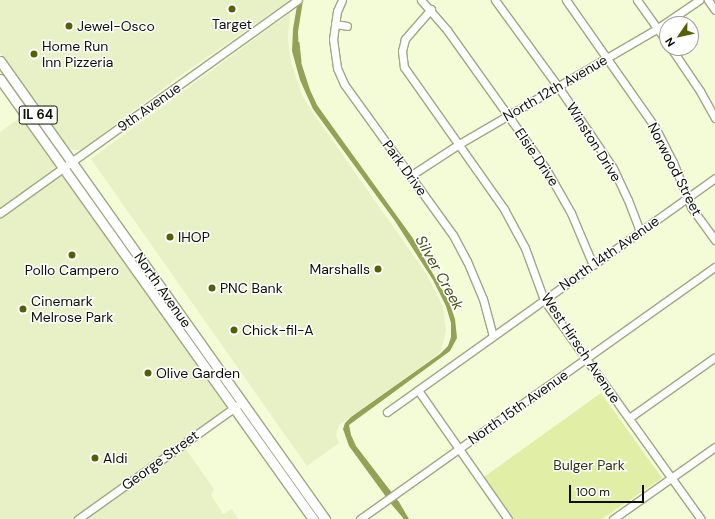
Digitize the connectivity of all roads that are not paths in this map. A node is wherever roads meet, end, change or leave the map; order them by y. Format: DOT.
graph roads {
  1 [pos="298,0"];
  2 [pos="342,0"];
  3 [pos="421,0"];
  4 [pos="496,0"];
  5 [pos="566,0"];
  6 [pos="637,0"];
  7 [pos="699,0"];
  8 [pos="708,0"];
  9 [pos="430,9"];
  10 [pos="715,10"];
  11 [pos="335,24"];
  12 [pos="347,26"];
  13 [pos="658,28"];
  14 [pos="677,56"];
  15 [pos="607,57"];
  16 [pos="0,61"];
  17 [pos="0,79"];
  18 [pos="558,85"];
  19 [pos="508,115"];
  20 [pos="715,118"];
  21 [pos="459,144"];
  22 [pos="72,162"];
  23 [pos="64,168"];
  24 [pos="410,176"];
  25 [pos="715,178"];
  26 [pos="688,198"];
  27 [pos="0,213"];
  28 [pos="640,232"];
  29 [pos="715,240"];
  30 [pos="593,265"];
  31 [pos="715,267"];
  32 [pos="544,300"];
  33 [pos="493,336"];
  34 [pos="715,357"];
  35 [pos="587,358"];
  36 [pos="418,390"];
  37 [pos="242,402"];
  38 [pos="234,407"];
  39 [pos="387,412"];
  40 [pos="629,418"];
  41 [pos="715,447"];
  42 [pos="459,448"];
  43 [pos="672,478"];
  44 [pos="78,519"];
  45 [pos="313,519"];
  46 [pos="325,519"];
  47 [pos="360,519"];
  48 [pos="508,519"];
  49 [pos="613,519"];
  50 [pos="701,519"];
  1 -- 22 [label="street, 9th Avenue"];
  2 -- 11 [label="street, Park Drive"];
  3 -- 9 [label="street, Elsie Drive"];
  4 -- 18 [label="street, Winston Drive"];
  5 -- 15 [label="street, Norwood Street"];
  6 -- 13 [label="street"];
  7 -- 13 [label="street, North 12th Avenue"];
  8 -- 10 [label="street"];
  9 -- 19 [label="street, Elsie Drive"];
  9 -- 21 [label="street, West Hirsch Avenue"];
  11 -- 12 [label="street"];
  11 -- 24 [label="street, Park Drive"];
  13 -- 15 [label="street, North 12th Avenue"];
  14 -- 20 [label="street"];
  15 -- 18 [label="street, North 12th Avenue"];
  15 -- 26 [label="street, Norwood Street"];
  16 -- 22 [label="main road, North Avenue / IL 64"];
  17 -- 23 [label="main road, North Avenue / IL 64"];
  18 -- 19 [label="street, North 12th Avenue"];
  18 -- 28 [label="street, Winston Drive"];
  19 -- 21 [label="street, North 12th Avenue"];
  19 -- 30 [label="street, Elsie Drive"];
  21 -- 24 [label="street, North 12th Avenue"];
  21 -- 32 [label="street, West Hirsch Avenue"];
  22 -- 23 [label="street, 9th Avenue"];
  22 -- 37 [label="main road, North Avenue / IL 64"];
  23 -- 27 [label="street, 9th Avenue"];
  23 -- 38 [label="main road, North Avenue / IL 64"];
  24 -- 33 [label="street, Park Drive"];
  25 -- 26 [label="street, North 14th Avenue"];
  26 -- 28 [label="street, North 14th Avenue"];
  26 -- 29 [label="street, Norwood Street"];
  28 -- 30 [label="street, North 14th Avenue"];
  30 -- 32 [label="street, North 14th Avenue"];
  31 -- 35 [label="street, North 15th Avenue"];
  32 -- 33 [label="street, North 14th Avenue"];
  32 -- 35 [label="street, West Hirsch Avenue"];
  33 -- 36 [label="street, North 14th Avenue"];
  34 -- 40 [label="street"];
  35 -- 40 [label="street, West Hirsch Avenue"];
  35 -- 42 [label="street, North 15th Avenue"];
  36 -- 39 [label="street, North 14th Avenue"];
  36 -- 42 [label="street"];
  37 -- 38 [label="street, George Street"];
  37 -- 46 [label="main road, North Avenue / IL 64"];
  38 -- 44 [label="street, George Street"];
  38 -- 45 [label="main road, North Avenue / IL 64"];
  40 -- 43 [label="street, West Hirsch Avenue"];
  41 -- 43 [label="street"];
  42 -- 47 [label="street, North 15th Avenue"];
  42 -- 48 [label="street"];
  43 -- 49 [label="street"];
  43 -- 50 [label="street, West Hirsch Avenue"];
}
